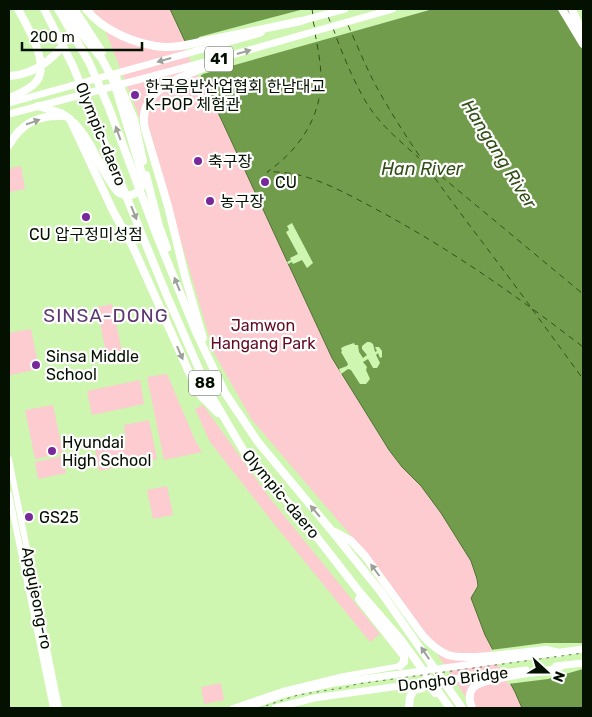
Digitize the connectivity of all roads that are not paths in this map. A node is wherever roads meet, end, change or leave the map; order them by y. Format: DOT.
graph roads {
  1 [pos="19,9"];
  2 [pos="37,9"];
  3 [pos="44,9"];
  4 [pos="58,9"];
  5 [pos="65,9"];
  6 [pos="76,9"];
  7 [pos="345,9"];
  8 [pos="393,9"];
  9 [pos="562,9"];
  10 [pos="572,9"];
  11 [pos="87,10"];
  12 [pos="301,21"];
  13 [pos="51,22"];
  14 [pos="583,34"];
  15 [pos="583,44"];
  16 [pos="228,56"];
  17 [pos="9,76"];
  18 [pos="9,91"];
  19 [pos="21,92"];
  20 [pos="9,99"];
  21 [pos="9,103"];
  22 [pos="41,105"];
  23 [pos="9,114"];
  24 [pos="69,118"];
  25 [pos="9,145"];
  26 [pos="168,262"];
  27 [pos="209,358"];
  28 [pos="226,421"];
  29 [pos="9,459"];
  30 [pos="9,494"];
  31 [pos="310,527"];
  32 [pos="331,530"];
  33 [pos="583,649"];
  34 [pos="559,653"];
  35 [pos="583,663"];
  36 [pos="400,666"];
  37 [pos="561,666"];
  38 [pos="429,686"];
  39 [pos="403,689"];
  40 [pos="409,707"];
  41 [pos="53,708"];
  42 [pos="59,708"];
  43 [pos="232,708"];
  44 [pos="246,708"];
  45 [pos="275,708"];
  46 [pos="287,708"];
  47 [pos="449,708"];
  48 [pos="462,708"];
  49 [pos="472,708"];
  1 -- 19 [label="highway"];
  2 -- 13 [label="highway"];
  3 -- 13 [label="highway, Olympic-daero / 88"];
  26 -- 4 [label="highway, Olympic-daero / 88, one-way"];
  5 -- 24 [label="highway"];
  6 -- 17 [label="highway"];
  6 -- 26 [label="highway"];
  7 -- 12 [label="main road, 41"];
  16 -- 8 [label="main road, 41, one-way"];
  9 -- 15 [label="highway"];
  10 -- 14 [label="highway"];
  11 -- 12 [label="highway"];
  12 -- 21 [label="main road, 41, one-way"];
  13 -- 28 [label="highway, Olympic-daero / 88, one-way"];
  16 -- 22 [label="main road, 41"];
  16 -- 27 [label="highway"];
  18 -- 19 [label="highway"];
  19 -- 20 [label="highway"];
  22 -- 23 [label="main road, 41"];
  22 -- 24 [label="highway"];
  25 -- 24 [label="highway, one-way"];
  24 -- 28 [label="highway, one-way"];
  27 -- 26 [label="highway, Olympic-daero / 88, one-way"];
  32 -- 27 [label="highway, Olympic-daero / 88, one-way"];
  28 -- 31 [label="highway, Olympic-daero / 88"];
  29 -- 42 [label="main road, Apgujeong-ro"];
  30 -- 41 [label="main road, Apgujeong-ro"];
  31 -- 36 [label="highway"];
  31 -- 47 [label="highway, Olympic-daero / 88"];
  34 -- 32 [label="highway, one-way"];
  48 -- 32 [label="highway, Olympic-daero / 88, one-way"];
  33 -- 34 [label="main road, Dongho Bridge"];
  34 -- 44 [label="main road, Dongho Bridge"];
  35 -- 37 [label="main road, Dongho Bridge"];
  36 -- 43 [label="street"];
  37 -- 45 [label="main road, Dongho Bridge"];
  37 -- 49 [label="highway"];
  38 -- 39 [label="highway"];
  38 -- 40 [label="highway"];
  38 -- 47 [label="highway"];
  39 -- 46 [label="street"];
}
